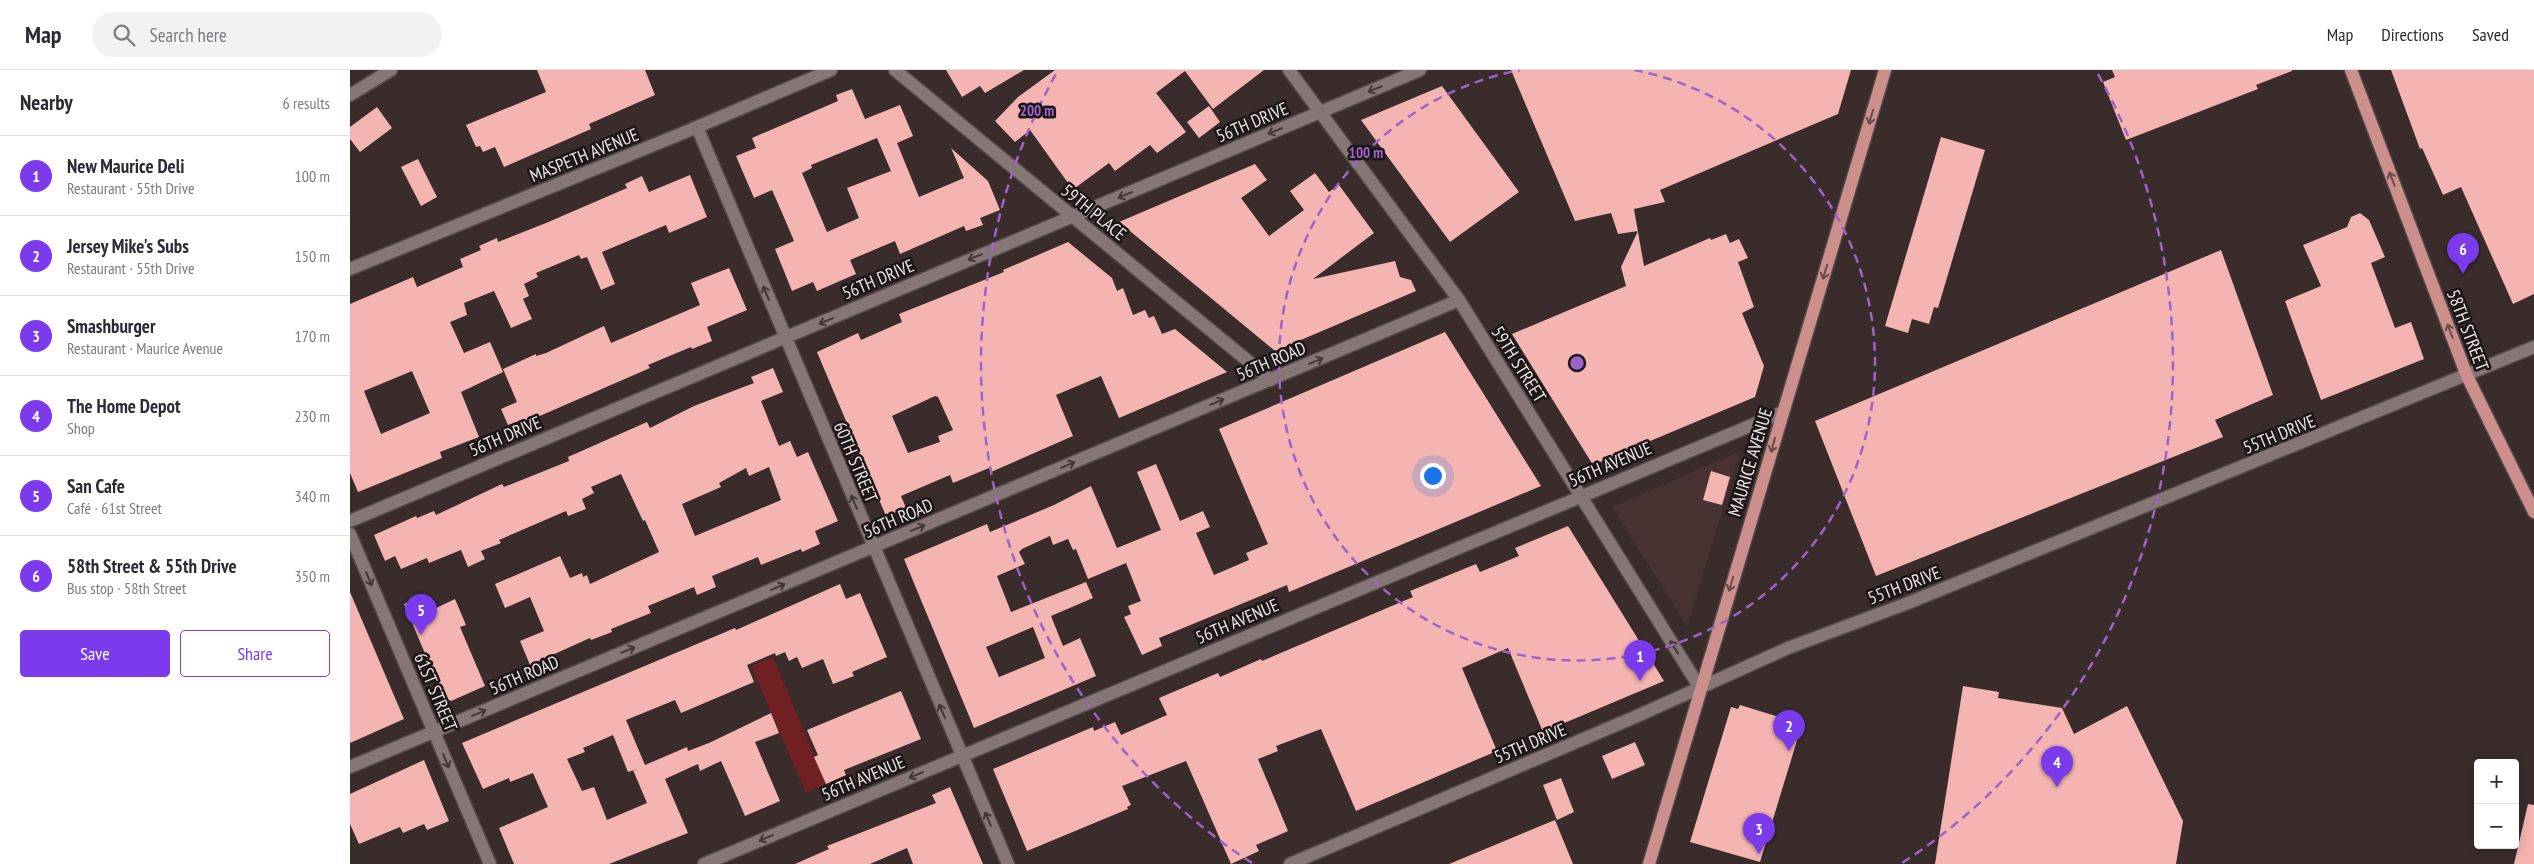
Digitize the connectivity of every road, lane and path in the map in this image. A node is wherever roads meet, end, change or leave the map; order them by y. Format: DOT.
graph roads {
  1 [pos="391,70"];
  2 [pos="830,70"];
  3 [pos="895,70"];
  4 [pos="1289,70"];
  5 [pos="1420,70"];
  6 [pos="1885,70"];
  7 [pos="2351,70"];
  8 [pos="350,95"];
  9 [pos="1320,112"];
  10 [pos="697,127"];
  11 [pos="1072,217"];
  12 [pos="350,269"];
  13 [pos="1459,300"];
  14 [pos="785,338"];
  15 [pos="2534,347"];
  16 [pos="2467,376"];
  17 [pos="1271,380"];
  18 [pos="1783,412"];
  19 [pos="1580,496"];
  20 [pos="2534,512"];
  21 [pos="350,521"];
  22 [pos="350,534"];
  23 [pos="873,547"];
  24 [pos="1700,688"];
  25 [pos="434,732"];
  26 [pos="961,756"];
  27 [pos="350,767"];
  28 [pos="490,864"];
  29 [pos="704,864"];
  30 [pos="1008,864"];
  31 [pos="1290,864"];
  32 [pos="1649,864"];
  1 -- 8 [label="street"];
  2 -- 10 [label="street, MASPETH AVENUE"];
  3 -- 11 [label="street, 59TH PLACE"];
  4 -- 9 [label="street, 59TH STREET"];
  5 -- 9 [label="street, 56TH DRIVE, one-way"];
  6 -- 18 [label="main road, MAURICE AVENUE, one-way"];
  16 -- 7 [label="main road, 58TH STREET, one-way"];
  9 -- 11 [label="street, 56TH DRIVE, one-way"];
  9 -- 13 [label="street, 59TH STREET"];
  10 -- 12 [label="street, MASPETH AVENUE"];
  14 -- 10 [label="street, 60TH STREET, one-way"];
  11 -- 14 [label="street, 56TH DRIVE, one-way"];
  11 -- 17 [label="street, 59TH PLACE"];
  17 -- 13 [label="street, 56TH ROAD, one-way"];
  13 -- 19 [label="street, 59TH STREET"];
  14 -- 21 [label="street, 56TH DRIVE"];
  23 -- 14 [label="street, 60TH STREET, one-way"];
  15 -- 16 [label="street, 55TH DRIVE"];
  16 -- 20 [label="main road, 58TH STREET"];
  16 -- 24 [label="street, 55TH DRIVE"];
  23 -- 17 [label="street, 56TH ROAD, one-way"];
  18 -- 19 [label="street, 56TH AVENUE"];
  18 -- 24 [label="main road, MAURICE AVENUE, one-way"];
  24 -- 19 [label="street, 59TH STREET, one-way"];
  19 -- 26 [label="street, 56TH AVENUE"];
  22 -- 25 [label="street, 61ST STREET, one-way"];
  25 -- 23 [label="street, 56TH ROAD, one-way"];
  26 -- 23 [label="street, 60TH STREET, one-way"];
  24 -- 31 [label="street, 55TH DRIVE"];
  24 -- 32 [label="main road, MAURICE AVENUE"];
  25 -- 27 [label="street, 56TH ROAD"];
  25 -- 28 [label="street, 61ST STREET, one-way"];
  26 -- 29 [label="street, 56TH AVENUE, one-way"];
  30 -- 26 [label="street, 60TH STREET, one-way"];
}
